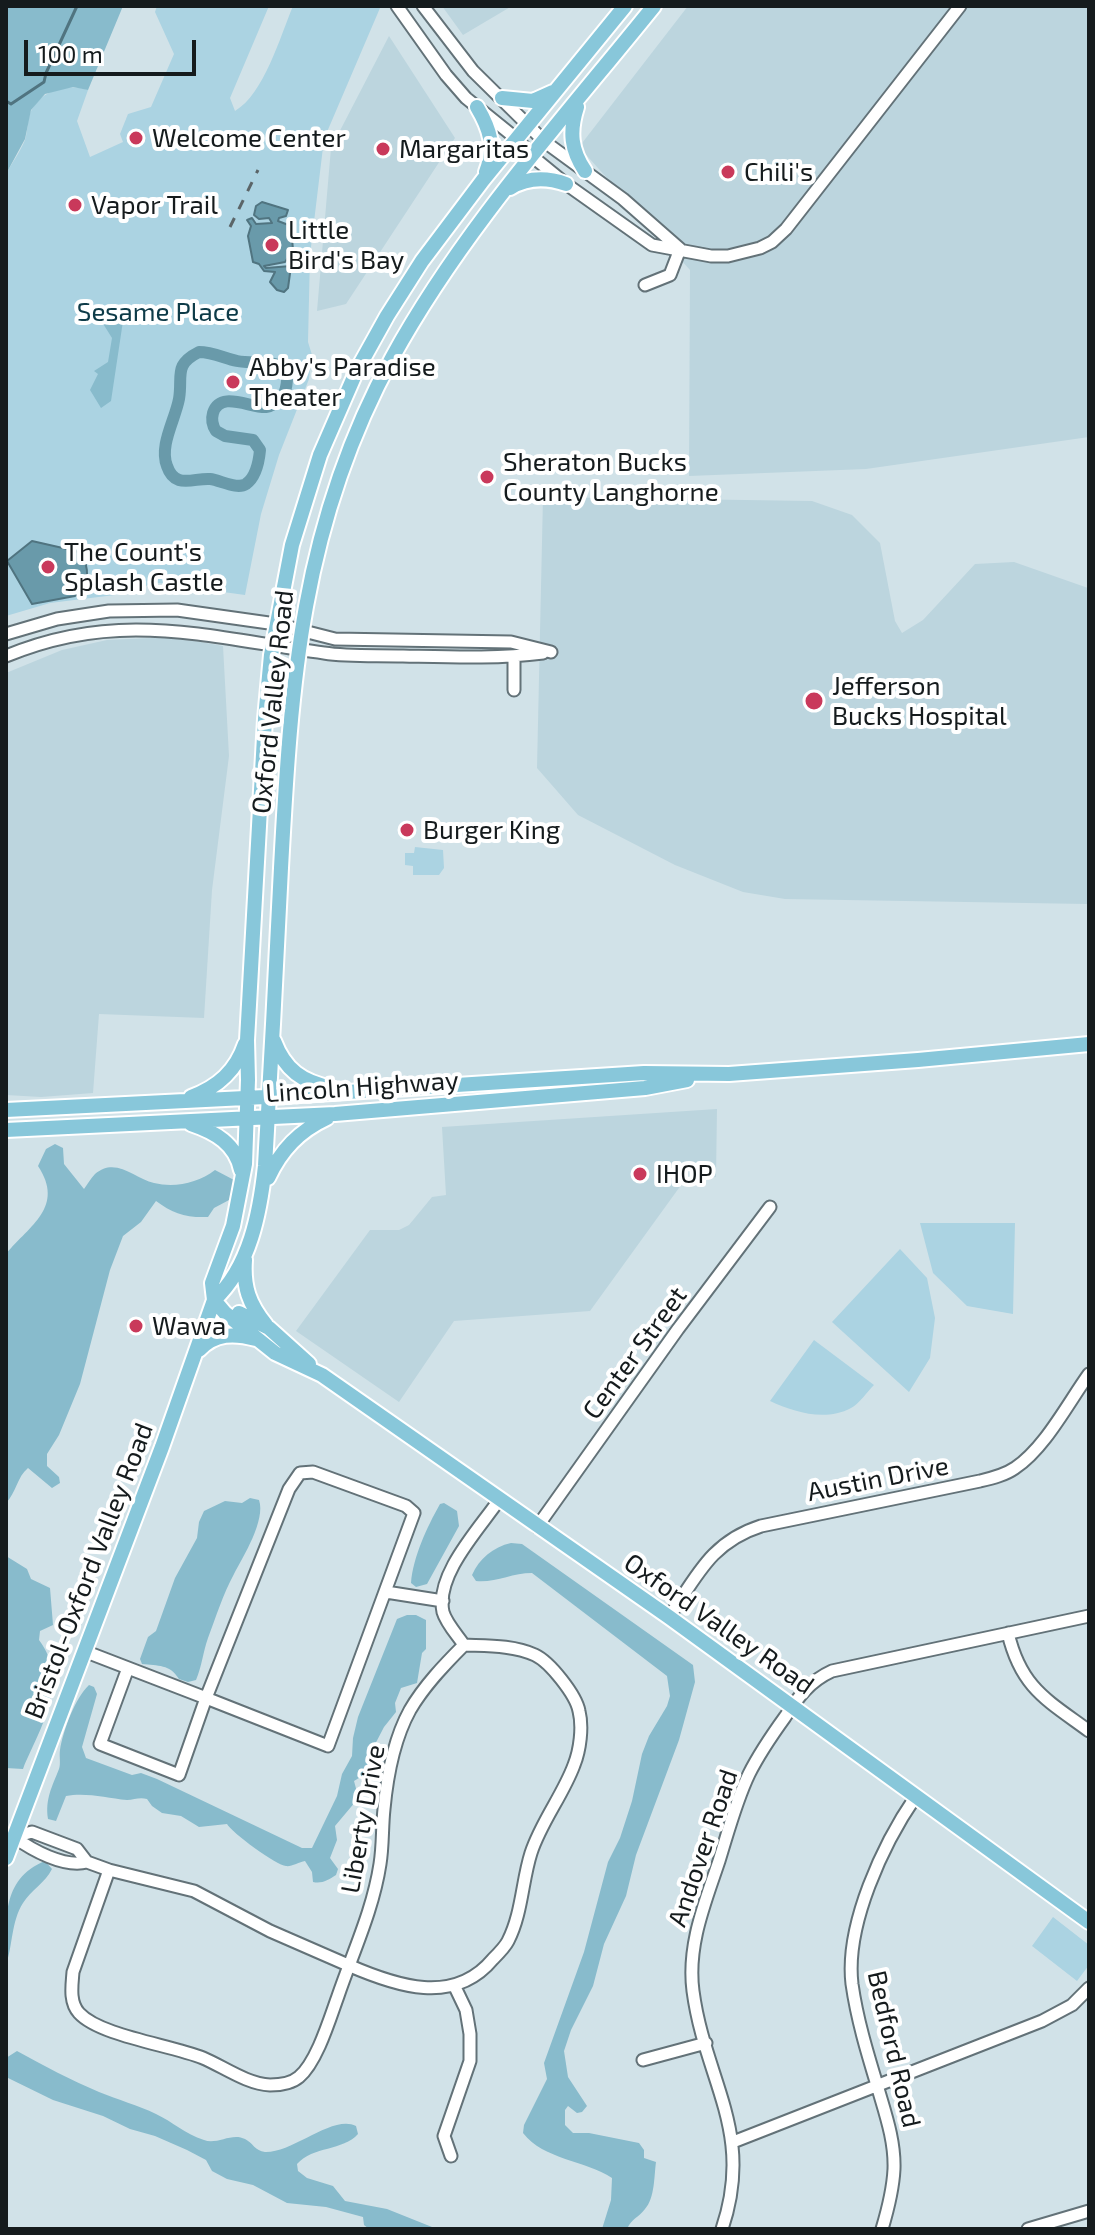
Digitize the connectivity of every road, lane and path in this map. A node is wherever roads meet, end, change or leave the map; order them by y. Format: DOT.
graph roads {
  1 [pos="397,6"];
  2 [pos="423,6"];
  3 [pos="625,6"];
  4 [pos="654,6"];
  5 [pos="960,6"];
  6 [pos="560,87"];
  7 [pos="582,96"];
  8 [pos="502,98"];
  9 [pos="477,107"];
  10 [pos="530,124"];
  11 [pos="518,140"];
  12 [pos="545,142"];
  13 [pos="533,157"];
  14 [pos="585,171"];
  15 [pos="483,180"];
  16 [pos="566,184"];
  17 [pos="506,191"];
  18 [pos="680,249"];
  19 [pos="645,285"];
  20 [pos="276,624"];
  21 [pos="300,629"];
  22 [pos="6,634"];
  23 [pos="273,644"];
  24 [pos="298,648"];
  25 [pos="6,656"];
  26 [pos="514,657"];
  27 [pos="514,690"];
  28 [pos="272,1036"];
  29 [pos="247,1040"];
  30 [pos="1089,1044"];
  31 [pos="719,1074"];
  32 [pos="352,1092"];
  33 [pos="269,1097"];
  34 [pos="247,1098"];
  35 [pos="182,1101"];
  36 [pos="6,1110"];
  37 [pos="335,1114"];
  38 [pos="268,1118"];
  39 [pos="247,1119"];
  40 [pos="183,1122"];
  41 [pos="6,1130"];
  42 [pos="242,1186"];
  43 [pos="262,1189"];
  44 [pos="770,1207"];
  45 [pos="246,1252"];
  46 [pos="214,1300"];
  47 [pos="269,1328"];
  48 [pos="256,1339"];
  49 [pos="195,1353"];
  50 [pos="316,1372"];
  51 [pos="1089,1374"];
  52 [pos="499,1500"];
  53 [pos="537,1527"];
  54 [pos="386,1592"];
  55 [pos="443,1601"];
  56 [pos="1089,1616"];
  57 [pos="669,1617"];
  58 [pos="1008,1633"];
  59 [pos="464,1645"];
  60 [pos="84,1651"];
  61 [pos="128,1668"];
  62 [pos="206,1698"];
  63 [pos="792,1706"];
  64 [pos="1089,1731"];
  65 [pos="916,1796"];
  66 [pos="14,1837"];
  67 [pos="6,1858"];
  68 [pos="109,1870"];
  69 [pos="1089,1922"];
  70 [pos="348,1965"];
  71 [pos="455,1987"];
  72 [pos="1089,1988"];
  73 [pos="706,2043"];
  74 [pos="643,2060"];
  75 [pos="877,2086"];
  76 [pos="733,2142"];
  77 [pos="451,2156"];
  78 [pos="1089,2211"];
  79 [pos="722,2229"];
  80 [pos="882,2229"];
  81 [pos="1028,2229"];
  1 -- 9 [label="street"];
  2 -- 8 [label="street"];
  3 -- 6 [label="main road, Oxford Valley Road"];
  4 -- 7 [label="main road, Oxford Valley Road"];
  5 -- 18 [label="street"];
  6 -- 8 [label="main road"];
  6 -- 10 [label="main road, Oxford Valley Road"];
  7 -- 12 [label="main road, Oxford Valley Road"];
  7 -- 14 [label="main road"];
  8 -- 10 [label="street"];
  9 -- 11 [label="street"];
  9 -- 15 [label="main road"];
  10 -- 11 [label="main road, Oxford Valley Road"];
  10 -- 12 [label="street"];
  11 -- 13 [label="street"];
  11 -- 15 [label="main road, Oxford Valley Road"];
  12 -- 13 [label="main road, Oxford Valley Road"];
  12 -- 14 [label="street"];
  13 -- 16 [label="street"];
  13 -- 17 [label="main road, Oxford Valley Road"];
  14 -- 18 [label="street"];
  15 -- 20 [label="main road, Oxford Valley Road"];
  16 -- 17 [label="main road"];
  16 -- 18 [label="street"];
  17 -- 21 [label="main road, Oxford Valley Road"];
  18 -- 19 [label="street"];
  20 -- 21 [label="street"];
  20 -- 22 [label="street"];
  20 -- 23 [label="main road, Oxford Valley Road"];
  21 -- 24 [label="main road, Oxford Valley Road"];
  21 -- 26 [label="street"];
  23 -- 24 [label="street"];
  23 -- 25 [label="street"];
  23 -- 29 [label="main road, Oxford Valley Road"];
  24 -- 26 [label="street"];
  24 -- 28 [label="main road, Oxford Valley Road"];
  26 -- 27 [label="street"];
  28 -- 32 [label="main road"];
  28 -- 33 [label="main road, Oxford Valley Road"];
  29 -- 34 [label="main road, Oxford Valley Road"];
  29 -- 35 [label="main road"];
  30 -- 31 [label="main road, Lincoln Highway"];
  31 -- 32 [label="main road, Lincoln Highway"];
  31 -- 37 [label="main road, Lincoln Highway"];
  32 -- 33 [label="main road, Lincoln Highway"];
  33 -- 34 [label="main road, Lincoln Highway"];
  33 -- 38 [label="main road, Oxford Valley Road"];
  34 -- 35 [label="main road, Lincoln Highway"];
  34 -- 39 [label="main road, Oxford Valley Road"];
  35 -- 36 [label="main road, Lincoln Highway"];
  37 -- 38 [label="main road, Lincoln Highway"];
  37 -- 43 [label="main road"];
  38 -- 39 [label="main road, Lincoln Highway"];
  38 -- 43 [label="main road, Oxford Valley Road"];
  39 -- 40 [label="main road, Lincoln Highway"];
  39 -- 42 [label="main road, Oxford Valley Road"];
  40 -- 41 [label="main road, Lincoln Highway"];
  40 -- 42 [label="main road"];
  42 -- 46 [label="main road, Oxford Valley Road"];
  43 -- 45 [label="main road, Oxford Valley Road"];
  44 -- 53 [label="street, Center Street"];
  45 -- 46 [label="main road, Oxford Valley Road"];
  45 -- 47 [label="main road"];
  46 -- 47 [label="main road, Oxford Valley Road"];
  46 -- 48 [label="main road, Oxford Valley Road"];
  46 -- 49 [label="main road, Bristol-Oxford Valley Road"];
  47 -- 50 [label="main road, Oxford Valley Road"];
  48 -- 49 [label="main road"];
  48 -- 50 [label="main road, Oxford Valley Road"];
  49 -- 60 [label="main road, Bristol-Oxford Valley Road"];
  50 -- 52 [label="main road, Oxford Valley Road"];
  51 -- 57 [label="street, Austin Drive"];
  52 -- 53 [label="main road, Oxford Valley Road"];
  52 -- 55 [label="street"];
  53 -- 57 [label="main road, Oxford Valley Road"];
  54 -- 55 [label="street"];
  54 -- 62 [label="street, Liberty Drive"];
  54 -- 62 [label="street, Liberty Drive"];
  55 -- 59 [label="street"];
  56 -- 58 [label="street, Andover Road"];
  57 -- 63 [label="main road, Oxford Valley Road"];
  58 -- 63 [label="street, Andover Road"];
  58 -- 64 [label="street"];
  59 -- 70 [label="street, Liberty Drive"];
  59 -- 71 [label="street"];
  60 -- 61 [label="street, Liberty Drive"];
  60 -- 66 [label="main road, Bristol-Oxford Valley Road"];
  61 -- 62 [label="street, Liberty Drive"];
  61 -- 62 [label="street"];
  63 -- 65 [label="main road, Oxford Valley Road"];
  63 -- 73 [label="street, Andover Road"];
  65 -- 69 [label="main road, Oxford Valley Road"];
  65 -- 75 [label="street, Bedford Road"];
  66 -- 67 [label="main road, Bristol-Oxford Valley Road"];
  66 -- 68 [label="street"];
  68 -- 70 [label="street"];
  68 -- 70 [label="street, Liberty Drive"];
  70 -- 71 [label="street"];
  71 -- 77 [label="street"];
  72 -- 75 [label="street"];
  73 -- 74 [label="street"];
  73 -- 76 [label="street, Andover Road"];
  75 -- 76 [label="street"];
  75 -- 80 [label="street, Bedford Road"];
  76 -- 79 [label="street, Andover Road"];
  78 -- 81 [label="street"];
}
